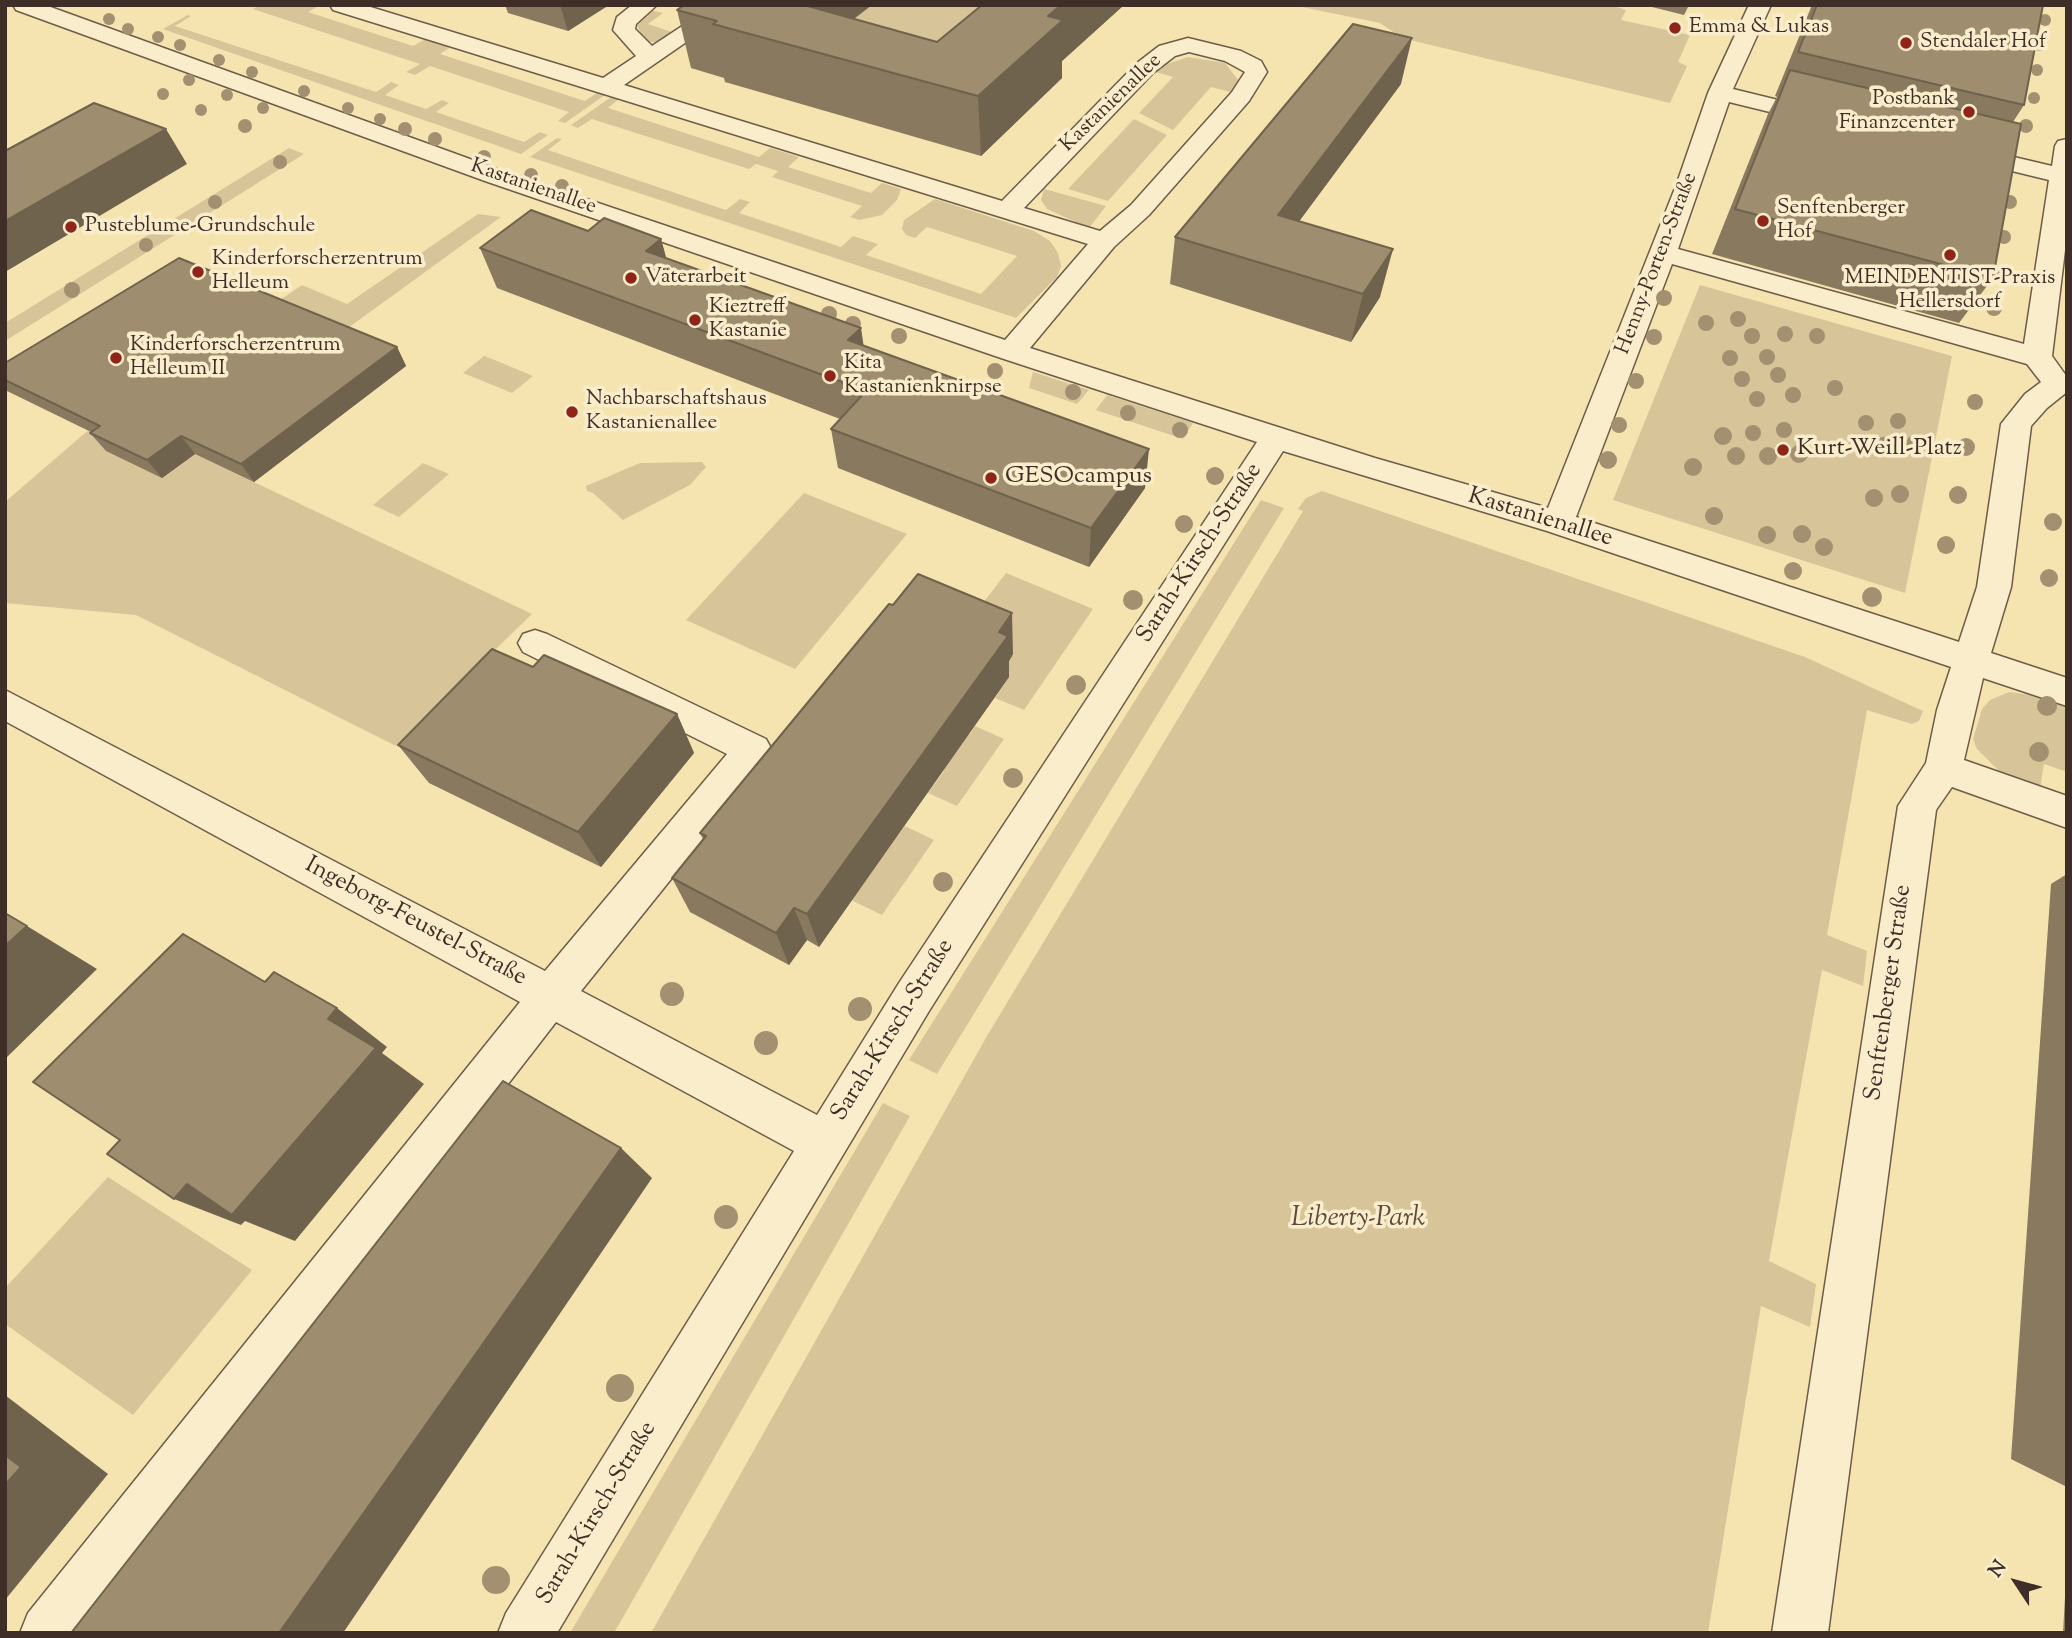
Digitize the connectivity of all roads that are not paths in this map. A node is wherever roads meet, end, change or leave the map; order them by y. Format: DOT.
graph roads {
  1 [pos="24,5"];
  2 [pos="341,5"];
  3 [pos="646,5"];
  4 [pos="729,5"];
  5 [pos="1760,5"];
  6 [pos="71,11"];
  7 [pos="650,58"];
  8 [pos="607,86"];
  9 [pos="1720,93"];
  10 [pos="1840,122"];
  11 [pos="1941,146"];
  12 [pos="2067,146"];
  13 [pos="2065,176"];
  14 [pos="1008,209"];
  15 [pos="1105,242"];
  16 [pos="1661,253"];
  17 [pos="1011,352"];
  18 [pos="2037,357"];
  19 [pos="2062,387"];
  20 [pos="1276,438"];
  21 [pos="1558,523"];
  22 [pos="535,643"];
  23 [pos="1970,659"];
  24 [pos="2067,692"];
  25 [pos="5,704"];
  26 [pos="1944,768"];
  27 [pos="2067,812"];
  28 [pos="552,995"];
  29 [pos="824,1143"];
  30 [pos="48,1633"];
  31 [pos="526,1633"];
  32 [pos="1800,1633"];
  1 -- 6 [label="street, Kastanienallee"];
  2 -- 8 [label="street"];
  3 -- 7 [label="street"];
  4 -- 7 [label="street"];
  5 -- 9 [label="street, Henny-Porten-Straße"];
  6 -- 17 [label="street, Kastanienallee"];
  7 -- 8 [label="street"];
  8 -- 14 [label="street"];
  9 -- 10 [label="street"];
  9 -- 16 [label="street, Henny-Porten-Straße"];
  11 -- 13 [label="street"];
  12 -- 13 [label="street"];
  13 -- 18 [label="street"];
  14 -- 15 [label="street"];
  14 -- 15 [label="street, Kastanienallee"];
  15 -- 17 [label="street, Kastanienallee"];
  16 -- 18 [label="street"];
  16 -- 21 [label="street, Henny-Porten-Straße"];
  17 -- 20 [label="street, Kastanienallee"];
  18 -- 19 [label="street"];
  19 -- 23 [label="street, Senftenberger Straße"];
  20 -- 21 [label="street, Kastanienallee"];
  20 -- 29 [label="street, Sarah-Kirsch-Straße"];
  21 -- 23 [label="street, Kastanienallee"];
  22 -- 28 [label="street"];
  23 -- 24 [label="street, Kastanienallee"];
  23 -- 26 [label="street, Senftenberger Straße"];
  25 -- 28 [label="street, Ingeborg-Feustel-Straße"];
  26 -- 27 [label="street"];
  26 -- 32 [label="street, Senftenberger Straße"];
  28 -- 29 [label="street, Ingeborg-Feustel-Straße"];
  28 -- 30 [label="street"];
  29 -- 31 [label="street, Sarah-Kirsch-Straße"];
}
